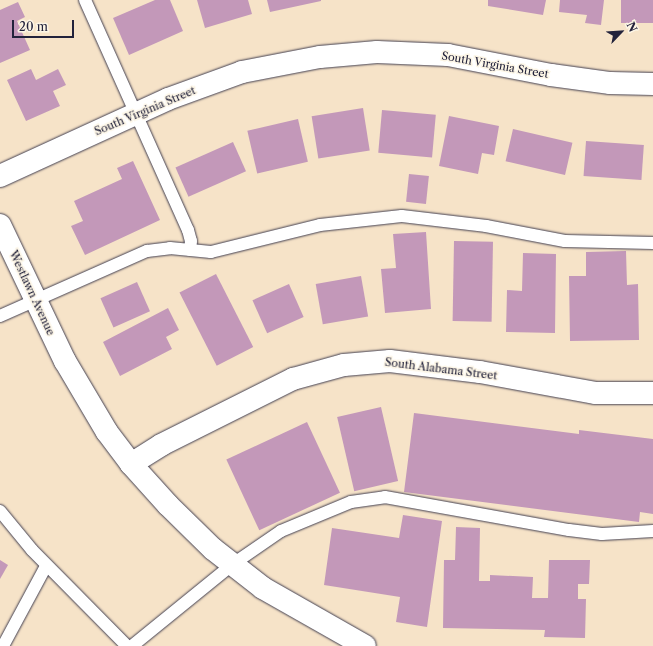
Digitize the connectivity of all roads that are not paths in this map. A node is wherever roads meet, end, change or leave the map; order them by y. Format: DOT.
graph roads {
  1 [pos="85,0"];
  2 [pos="653,84"];
  3 [pos="137,113"];
  4 [pos="0,176"];
  5 [pos="0,225"];
  6 [pos="653,243"];
  7 [pos="190,250"];
  8 [pos="36,302"];
  9 [pos="0,316"];
  10 [pos="653,393"];
  11 [pos="131,464"];
  12 [pos="0,511"];
  13 [pos="653,531"];
  14 [pos="233,564"];
  15 [pos="46,566"];
  16 [pos="3,646"];
  17 [pos="127,646"];
  18 [pos="132,646"];
  19 [pos="365,646"];
  1 -- 3 [label="lane"];
  2 -- 3 [label="street, South Virginia Street"];
  3 -- 4 [label="street, South Virginia Street"];
  3 -- 7 [label="lane"];
  5 -- 8 [label="street, Westlawn Avenue"];
  6 -- 7 [label="lane"];
  7 -- 8 [label="lane"];
  8 -- 9 [label="lane"];
  8 -- 11 [label="street, Westlawn Avenue"];
  10 -- 11 [label="street, South Alabama Street"];
  11 -- 14 [label="street, Westlawn Avenue"];
  12 -- 15 [label="lane"];
  13 -- 14 [label="lane"];
  14 -- 18 [label="lane"];
  14 -- 19 [label="street, Westlawn Avenue"];
  15 -- 16 [label="lane"];
  15 -- 17 [label="lane"];
}
